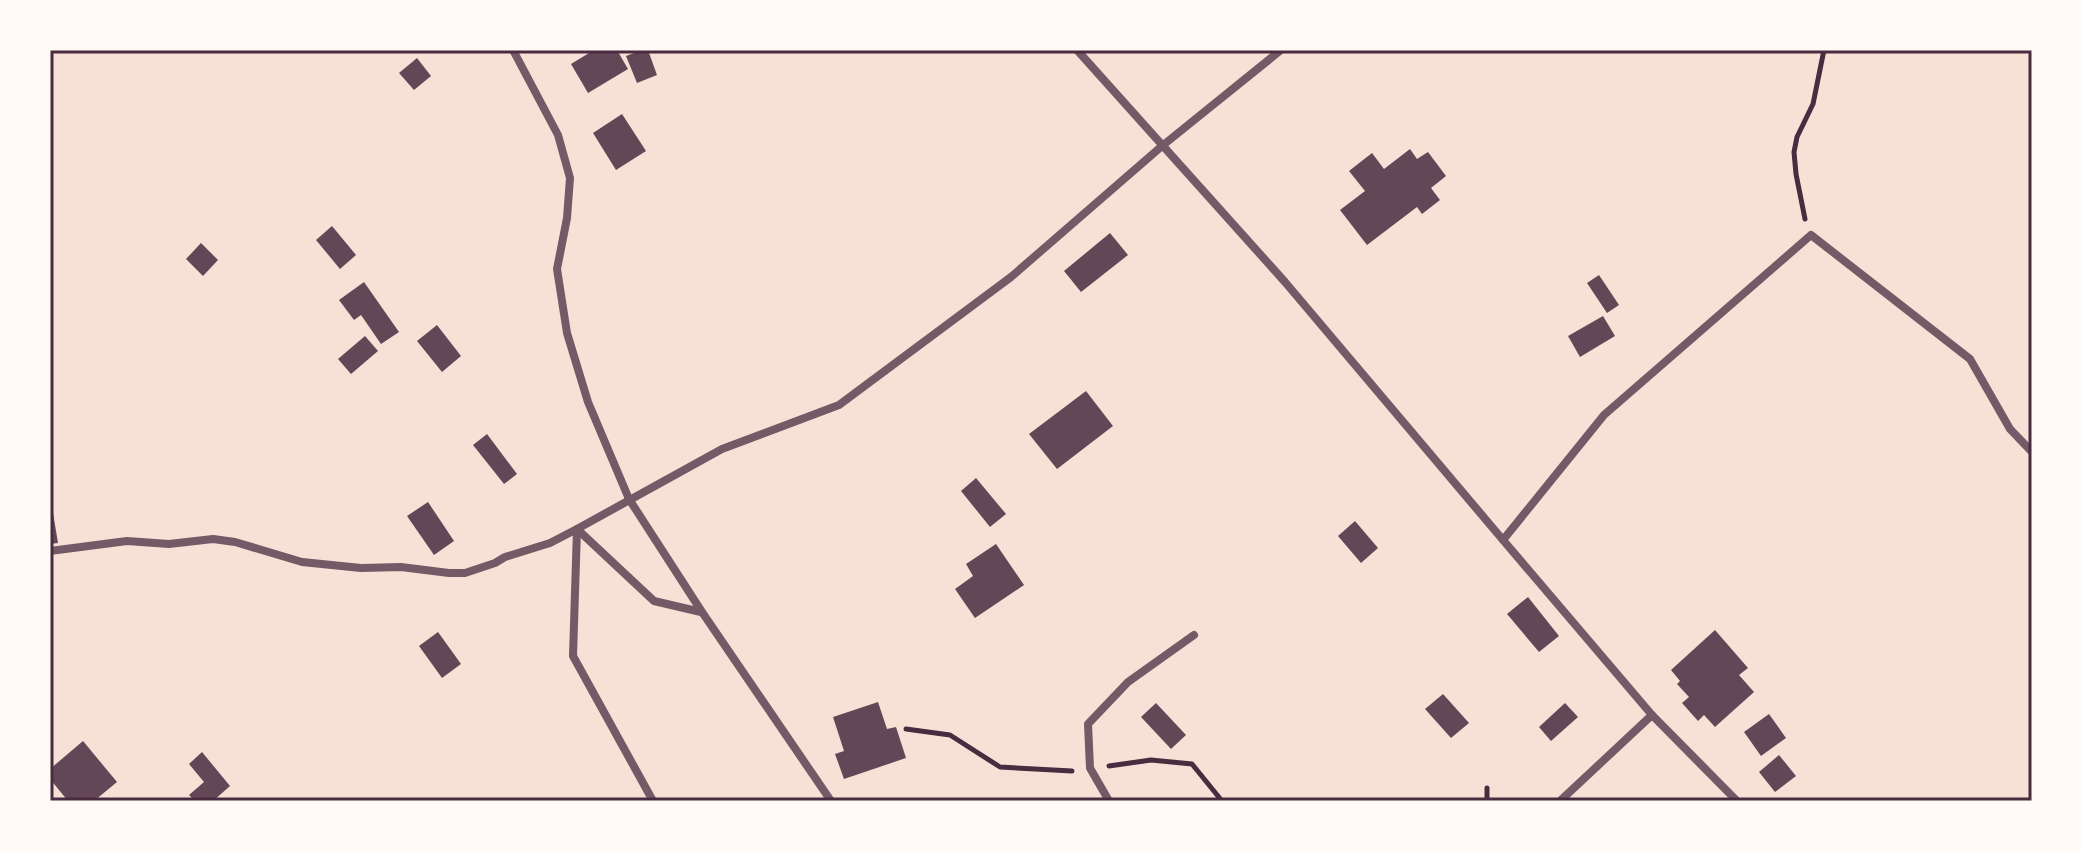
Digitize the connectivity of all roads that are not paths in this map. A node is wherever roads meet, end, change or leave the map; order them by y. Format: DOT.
graph roads {
  1 [pos="513,50"];
  2 [pos="1077,50"];
  3 [pos="1281,50"];
  4 [pos="1162,146"];
  5 [pos="2032,452"];
  6 [pos="629,499"];
  7 [pos="577,529"];
  8 [pos="1503,540"];
  9 [pos="50,551"];
  10 [pos="702,612"];
  11 [pos="1194,635"];
  12 [pos="1652,715"];
  13 [pos="653,801"];
  14 [pos="831,801"];
  15 [pos="1109,801"];
  16 [pos="1560,801"];
  17 [pos="1737,801"];
  1 -- 6 [label="street"];
  2 -- 4 [label="street"];
  3 -- 4 [label="street"];
  4 -- 6 [label="street"];
  4 -- 8 [label="street"];
  5 -- 8 [label="street"];
  6 -- 7 [label="street"];
  6 -- 10 [label="street"];
  7 -- 9 [label="street"];
  7 -- 10 [label="street"];
  7 -- 13 [label="street"];
  8 -- 12 [label="street"];
  10 -- 14 [label="street"];
  11 -- 15 [label="street"];
  12 -- 16 [label="street"];
  12 -- 17 [label="street"];
}
